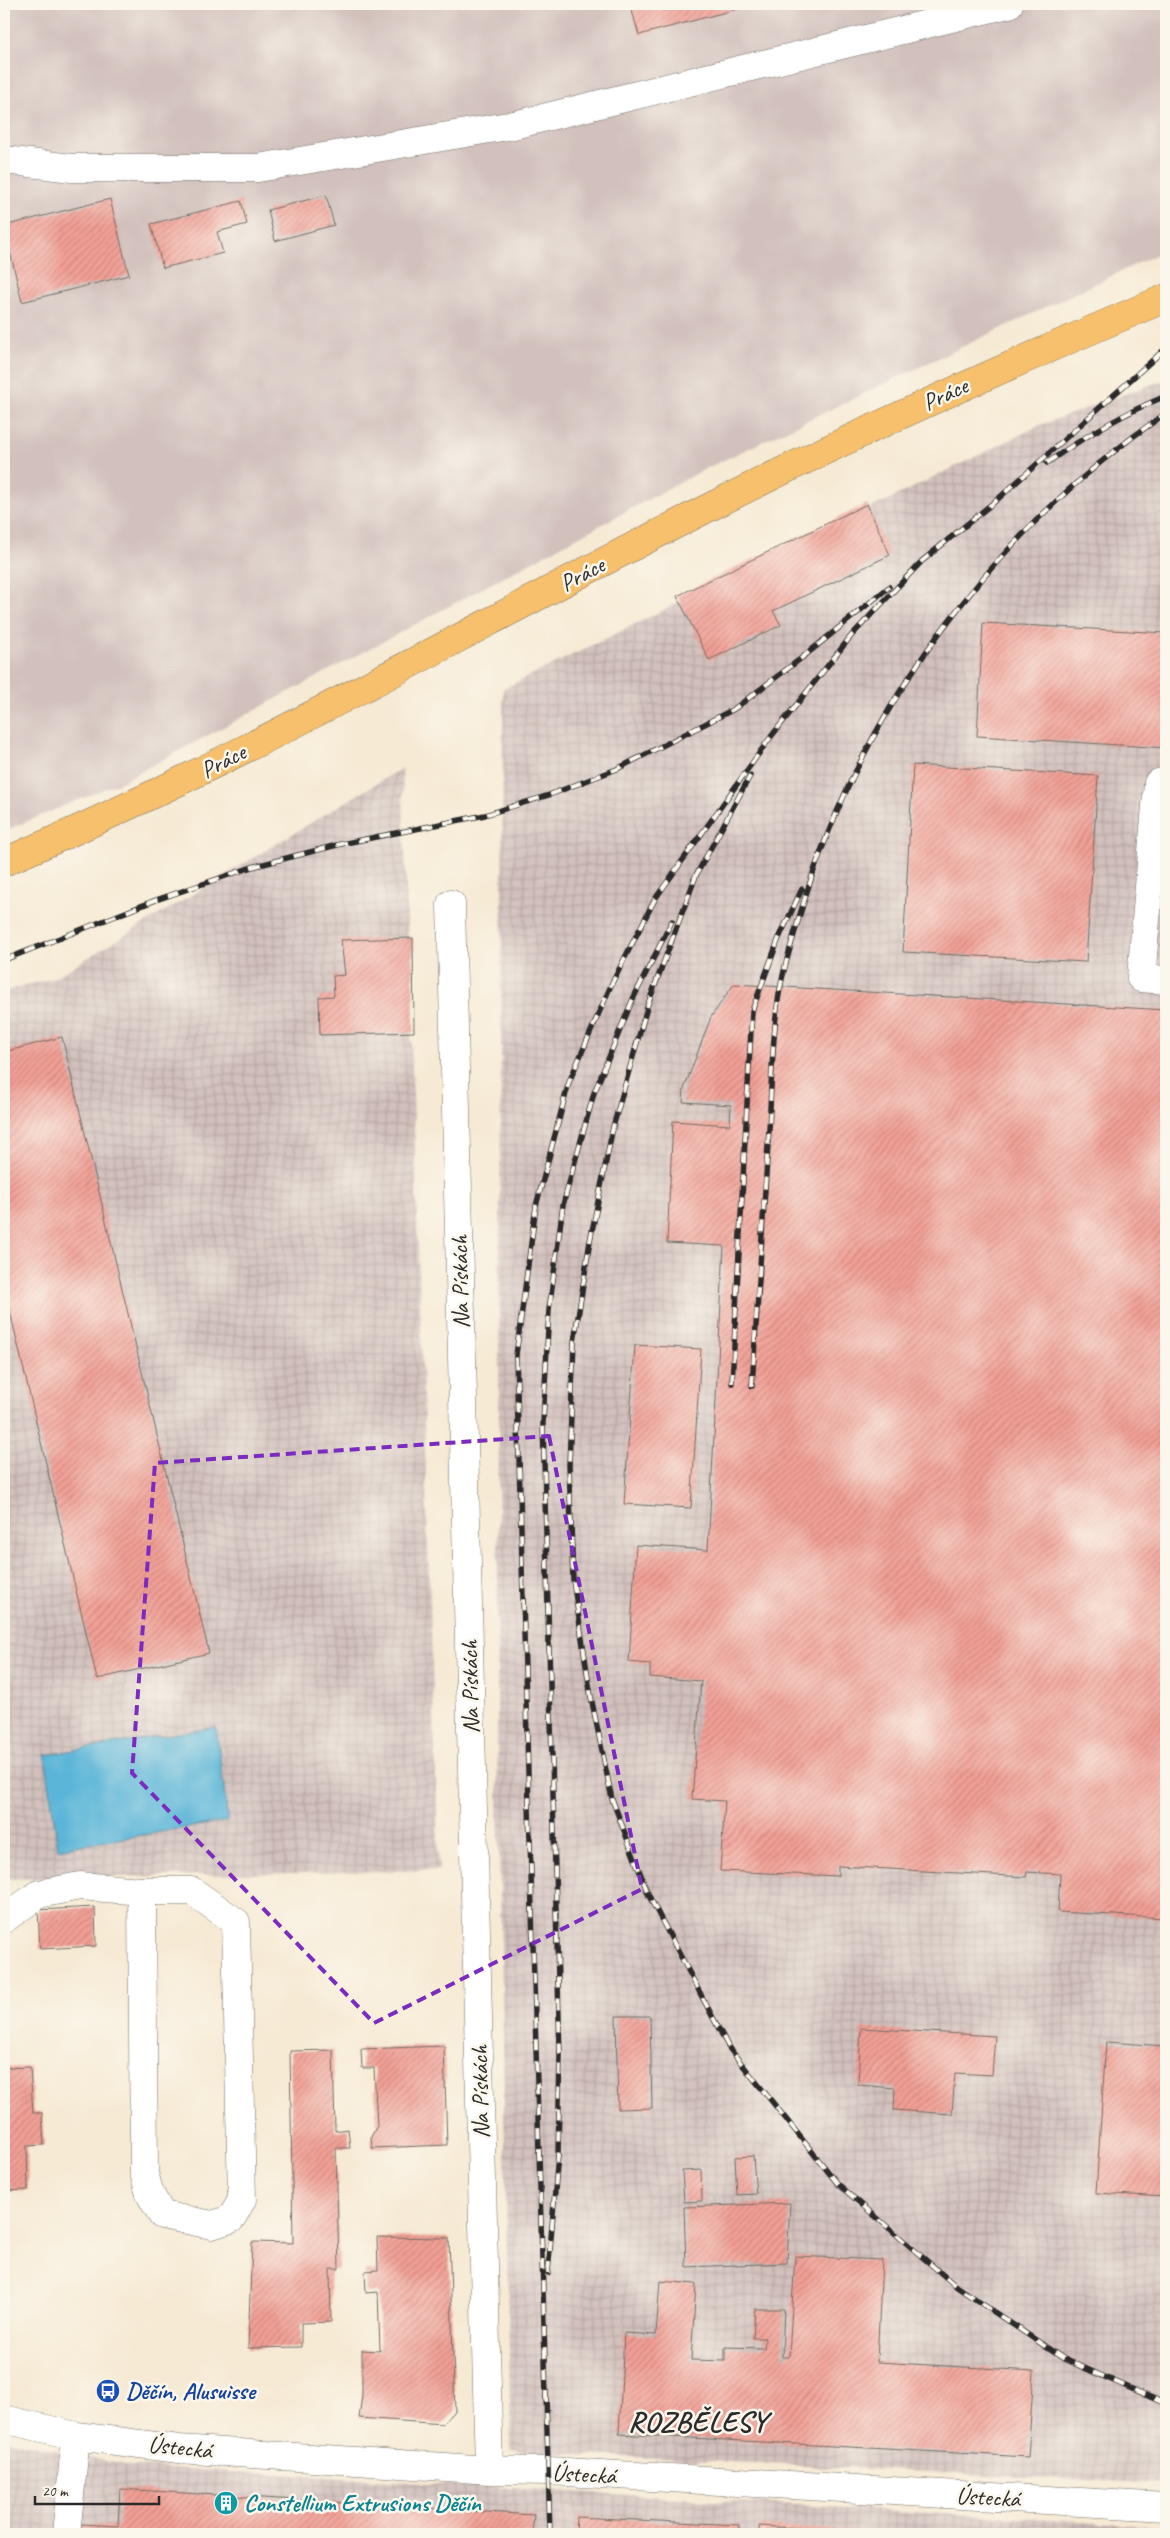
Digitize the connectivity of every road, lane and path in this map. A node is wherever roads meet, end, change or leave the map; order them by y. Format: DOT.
graph roads {
  1 [pos="1008,4"];
  2 [pos="4,160"];
  3 [pos="1166,298"];
  4 [pos="1166,782"];
  5 [pos="4,862"];
  6 [pos="451,904"];
  7 [pos="1166,980"];
  8 [pos="142,1891"];
  9 [pos="4,1919"];
  10 [pos="4,2419"];
  11 [pos="76,2436"];
  12 [pos="489,2470"];
  13 [pos="1166,2507"];
  14 [pos="66,2534"];
  1 -- 2 [label="street"];
  3 -- 5 [label="main road, Práce"];
  4 -- 7 [label="street"];
  6 -- 12 [label="street, Na Pískách"];
  8 -- 8 [label="street"];
  8 -- 9 [label="street"];
  10 -- 11 [label="street, Ústecká"];
  11 -- 12 [label="street, Ústecká"];
  11 -- 14 [label="street"];
  12 -- 13 [label="street, Ústecká"];
}
